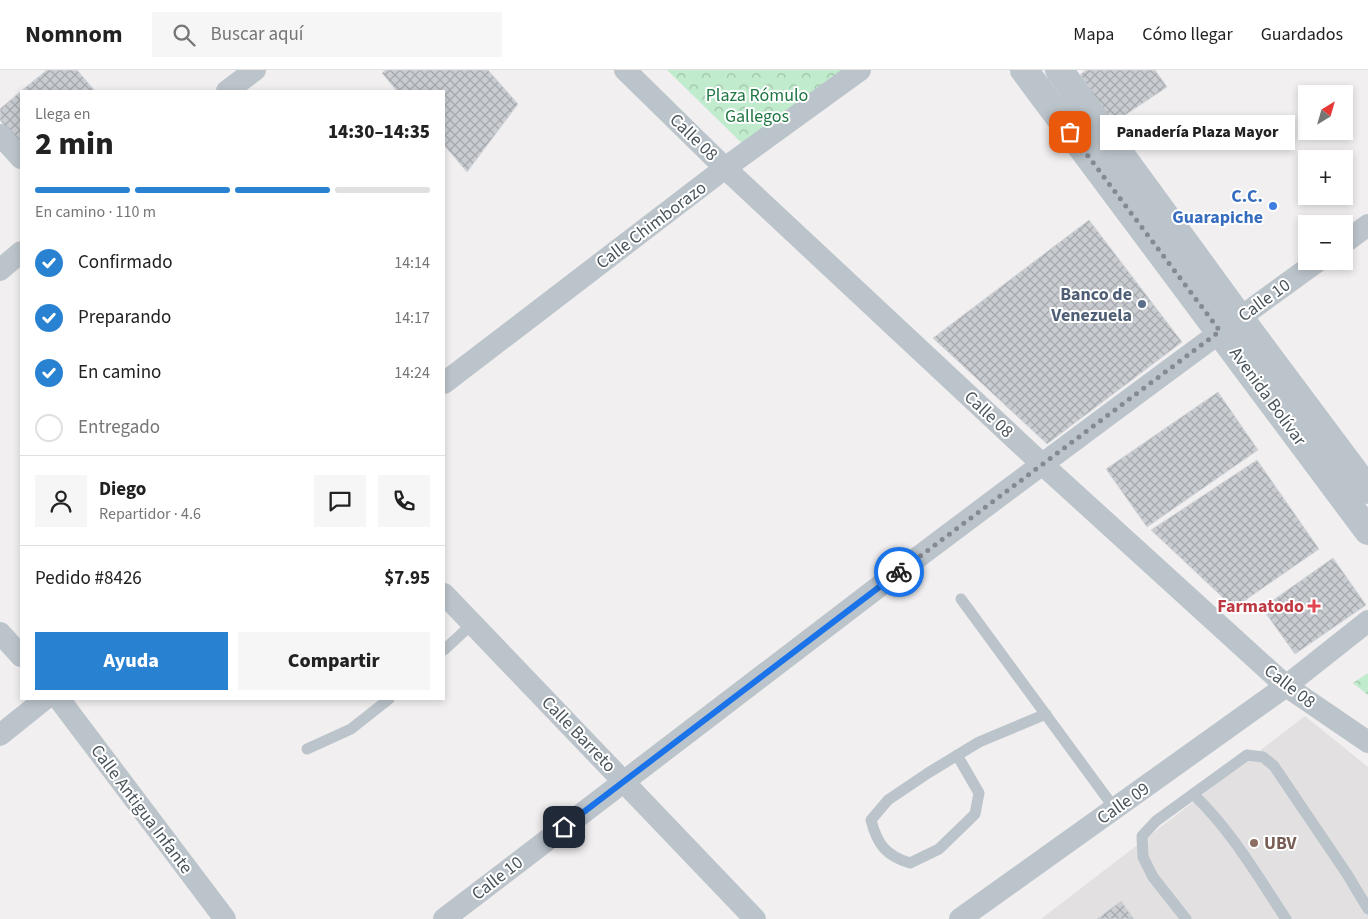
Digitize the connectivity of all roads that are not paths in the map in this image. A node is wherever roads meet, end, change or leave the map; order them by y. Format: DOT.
graph roads {
  1 [pos="255,70"];
  2 [pos="625,70"];
  3 [pos="860,70"];
  4 [pos="1024,70"];
  5 [pos="1059,70"];
  6 [pos="228,90"];
  7 [pos="0,135"];
  8 [pos="20,157"];
  9 [pos="725,168"];
  10 [pos="1368,225"];
  11 [pos="1353,236"];
  12 [pos="20,253"];
  13 [pos="0,270"];
  14 [pos="1305,270"];
  15 [pos="1230,324"];
  16 [pos="445,382"];
  17 [pos="1042,464"];
  18 [pos="1368,490"];
  19 [pos="1368,531"];
  20 [pos="445,595"];
  21 [pos="961,599"];
  22 [pos="1368,621"];
  23 [pos="472,624"];
  24 [pos="0,632"];
  25 [pos="445,649"];
  26 [pos="20,655"];
  27 [pos="1286,686"];
  28 [pos="44,700"];
  29 [pos="60,700"];
  30 [pos="388,700"];
  31 [pos="1046,714"];
  32 [pos="0,735"];
  33 [pos="1368,742"];
  34 [pos="307,749"];
  35 [pos="957,755"];
  36 [pos="624,780"];
  37 [pos="1193,794"];
  38 [pos="1115,809"];
  39 [pos="1368,909"];
  40 [pos="225,919"];
  41 [pos="444,919"];
  42 [pos="755,919"];
  43 [pos="960,919"];
  44 [pos="1186,919"];
  45 [pos="1286,919"];
  1 -- 6 [label="street"];
  2 -- 9 [label="street, Calle 08"];
  3 -- 9 [label="street, Calle Chimborazo"];
  4 -- 15 [label="street, Avenida Bolívar"];
  5 -- 15 [label="street, Avenida Bolívar"];
  7 -- 8 [label="street"];
  9 -- 16 [label="street, Calle Chimborazo"];
  9 -- 17 [label="street, Calle 08"];
  10 -- 11 [label="street"];
  12 -- 13 [label="street"];
  14 -- 15 [label="street, Calle 10"];
  15 -- 17 [label="street, Calle 10"];
  15 -- 18 [label="street, Avenida Bolívar"];
  15 -- 19 [label="street, Avenida Bolívar"];
  17 -- 27 [label="street, Calle 08"];
  17 -- 36 [label="street, Calle 10"];
  20 -- 23 [label="street, Calle Barreto"];
  21 -- 31 [label="lane"];
  22 -- 27 [label="street, Calle 09"];
  23 -- 25 [label="lane"];
  23 -- 36 [label="street, Calle Barreto"];
  24 -- 26 [label="street"];
  27 -- 33 [label="street, Calle 08"];
  27 -- 38 [label="street, Calle 09"];
  28 -- 32 [label="street"];
  29 -- 40 [label="street, Calle Antigua Infante"];
  30 -- 34 [label="lane"];
  31 -- 35 [label="lane"];
  31 -- 38 [label="lane"];
  35 -- 35 [label="lane"];
  36 -- 41 [label="street, Calle 10"];
  36 -- 42 [label="street, Calle Barreto"];
  37 -- 39 [label="lane"];
  37 -- 44 [label="lane"];
  37 -- 45 [label="lane"];
  38 -- 43 [label="street, Calle 09"];
}
